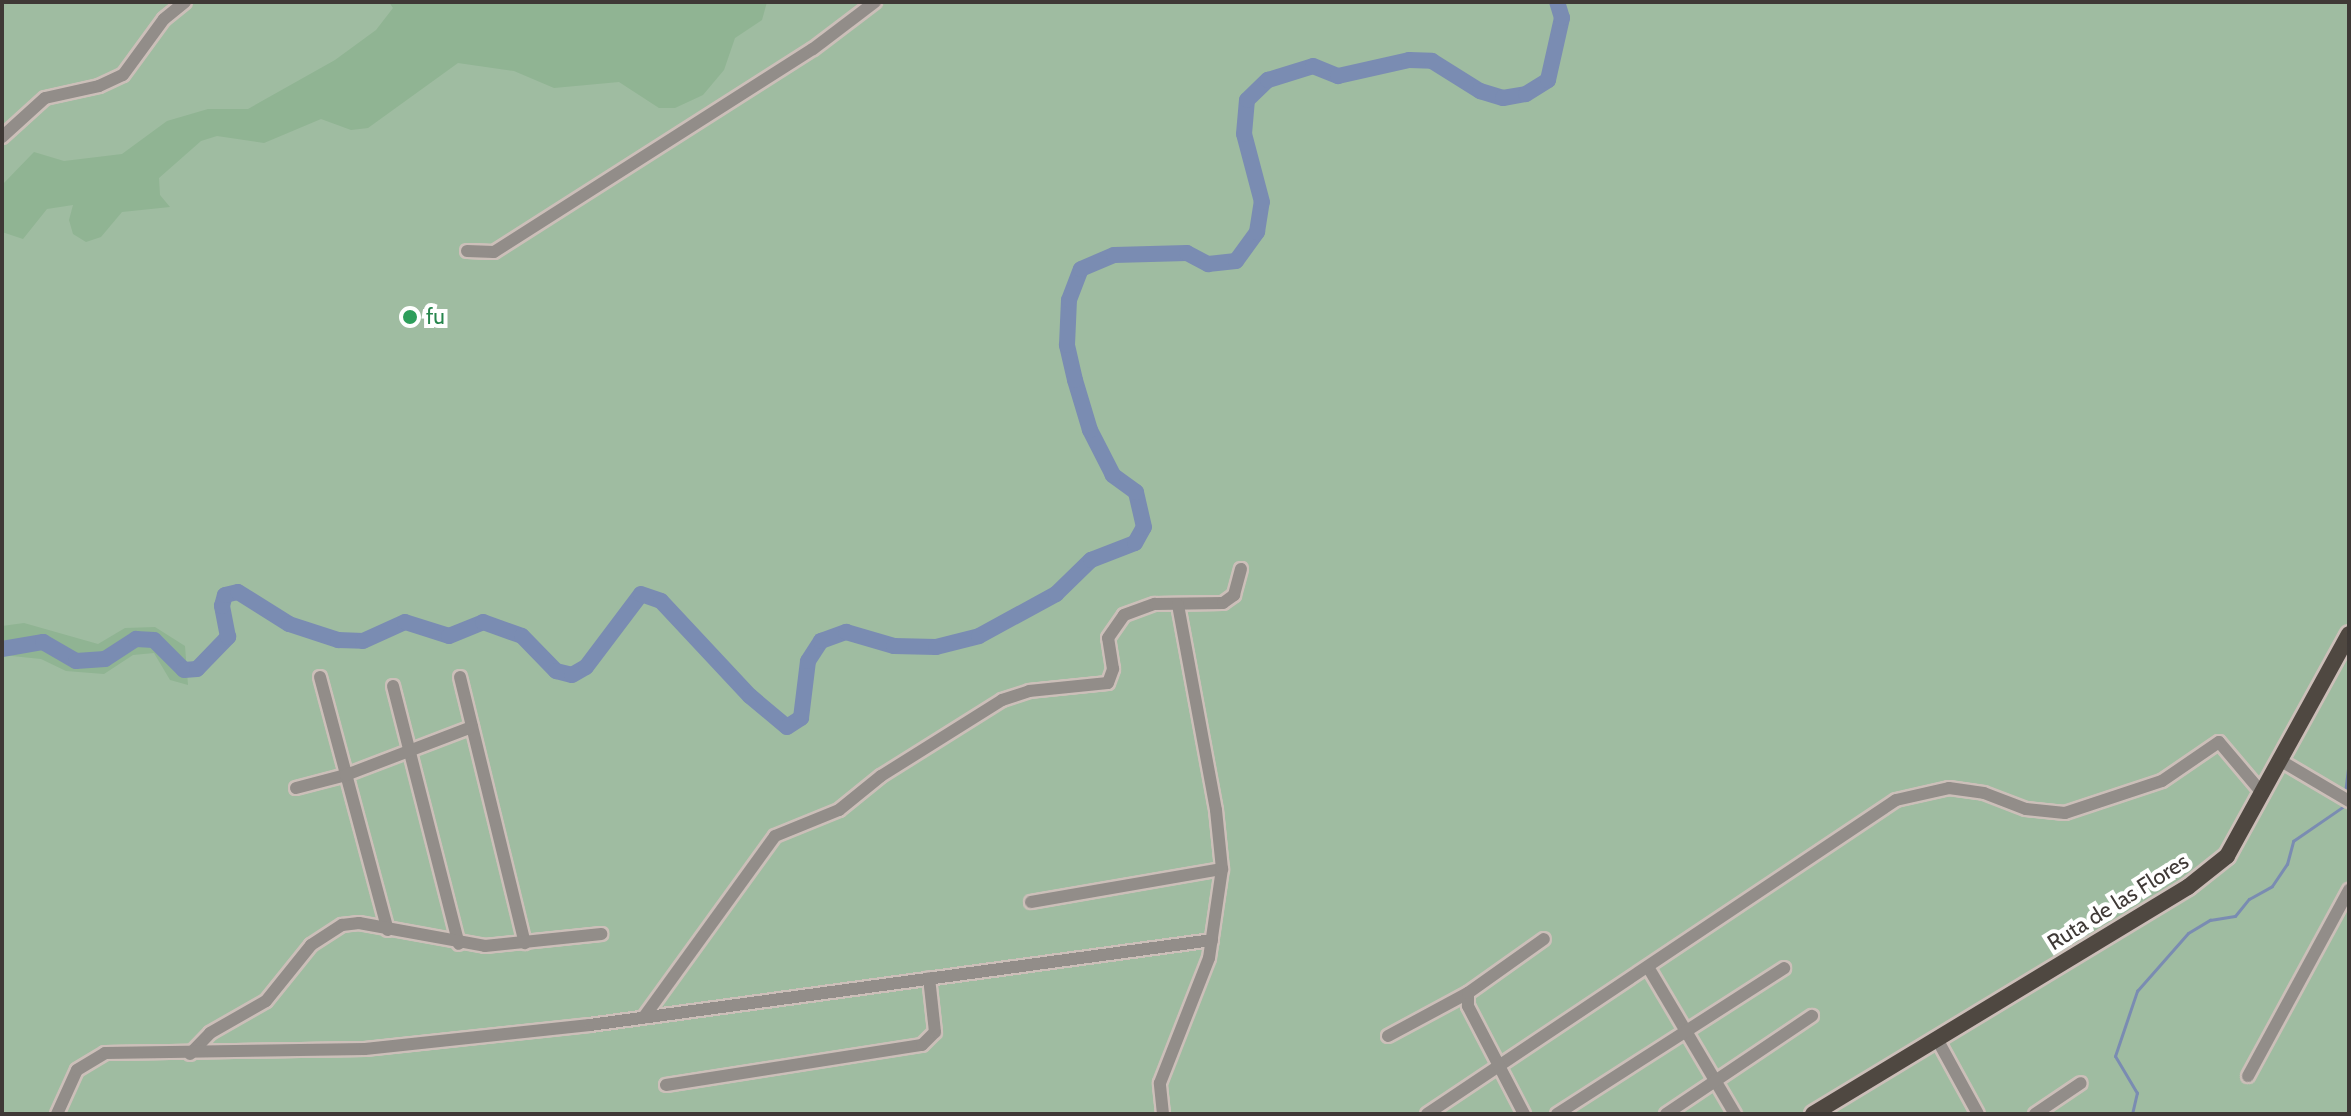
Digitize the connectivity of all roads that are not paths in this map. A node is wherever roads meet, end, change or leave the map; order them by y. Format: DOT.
graph roads {
  1 [pos="185,2"];
  2 [pos="875,2"];
  3 [pos="2,137"];
  4 [pos="467,251"];
  5 [pos="1241,569"];
  6 [pos="1178,604"];
  7 [pos="2349,634"];
  8 [pos="320,677"];
  9 [pos="460,677"];
  10 [pos="393,686"];
  11 [pos="472,727"];
  12 [pos="409,751"];
  13 [pos="2281,761"];
  14 [pos="346,775"];
  15 [pos="296,788"];
  16 [pos="2263,794"];
  17 [pos="2349,801"];
  18 [pos="1222,869"];
  19 [pos="2349,890"];
  20 [pos="1031,902"];
  21 [pos="388,930"];
  22 [pos="601,934"];
  23 [pos="1544,939"];
  24 [pos="1212,940"];
  25 [pos="525,943"];
  26 [pos="459,944"];
  27 [pos="1648,967"];
  28 [pos="1784,968"];
  29 [pos="929,978"];
  30 [pos="1468,993"];
  31 [pos="1812,1016"];
  32 [pos="644,1017"];
  33 [pos="1685,1032"];
  34 [pos="1388,1036"];
  35 [pos="1937,1039"];
  36 [pos="190,1054"];
  37 [pos="1500,1070"];
  38 [pos="2248,1076"];
  39 [pos="1715,1081"];
  40 [pos="2081,1083"];
  41 [pos="666,1085"];
  42 [pos="57,1114"];
  43 [pos="1163,1114"];
  44 [pos="1427,1114"];
  45 [pos="1524,1114"];
  46 [pos="1557,1114"];
  47 [pos="1666,1114"];
  48 [pos="1735,1114"];
  49 [pos="1813,1114"];
  50 [pos="1978,1114"];
  51 [pos="2035,1114"];
  1 -- 3 [label="street"];
  2 -- 4 [label="street"];
  5 -- 6 [label="street"];
  6 -- 18 [label="street"];
  6 -- 32 [label="street"];
  7 -- 13 [label="main road, Ruta de las Flores"];
  8 -- 14 [label="street"];
  9 -- 11 [label="street"];
  10 -- 12 [label="street"];
  11 -- 12 [label="street"];
  11 -- 25 [label="street"];
  12 -- 14 [label="street"];
  12 -- 26 [label="street"];
  13 -- 16 [label="main road, Ruta de las Flores"];
  13 -- 17 [label="street"];
  14 -- 15 [label="street"];
  14 -- 21 [label="street"];
  16 -- 27 [label="street"];
  16 -- 35 [label="main road, Ruta de las Flores"];
  18 -- 20 [label="street"];
  18 -- 24 [label="street"];
  19 -- 38 [label="street"];
  21 -- 26 [label="street"];
  21 -- 36 [label="street"];
  22 -- 25 [label="street"];
  23 -- 30 [label="street"];
  24 -- 29 [label="street"];
  24 -- 43 [label="street"];
  25 -- 26 [label="street"];
  27 -- 33 [label="street"];
  27 -- 37 [label="street"];
  28 -- 33 [label="street"];
  29 -- 32 [label="street"];
  29 -- 41 [label="street"];
  30 -- 34 [label="street"];
  30 -- 37 [label="street"];
  31 -- 39 [label="street"];
  32 -- 36 [label="street"];
  33 -- 39 [label="street"];
  33 -- 46 [label="street"];
  35 -- 49 [label="main road, Ruta de las Flores"];
  35 -- 50 [label="street"];
  36 -- 42 [label="street"];
  37 -- 44 [label="street"];
  37 -- 45 [label="street"];
  39 -- 47 [label="street"];
  39 -- 48 [label="street"];
  40 -- 51 [label="street"];
}
